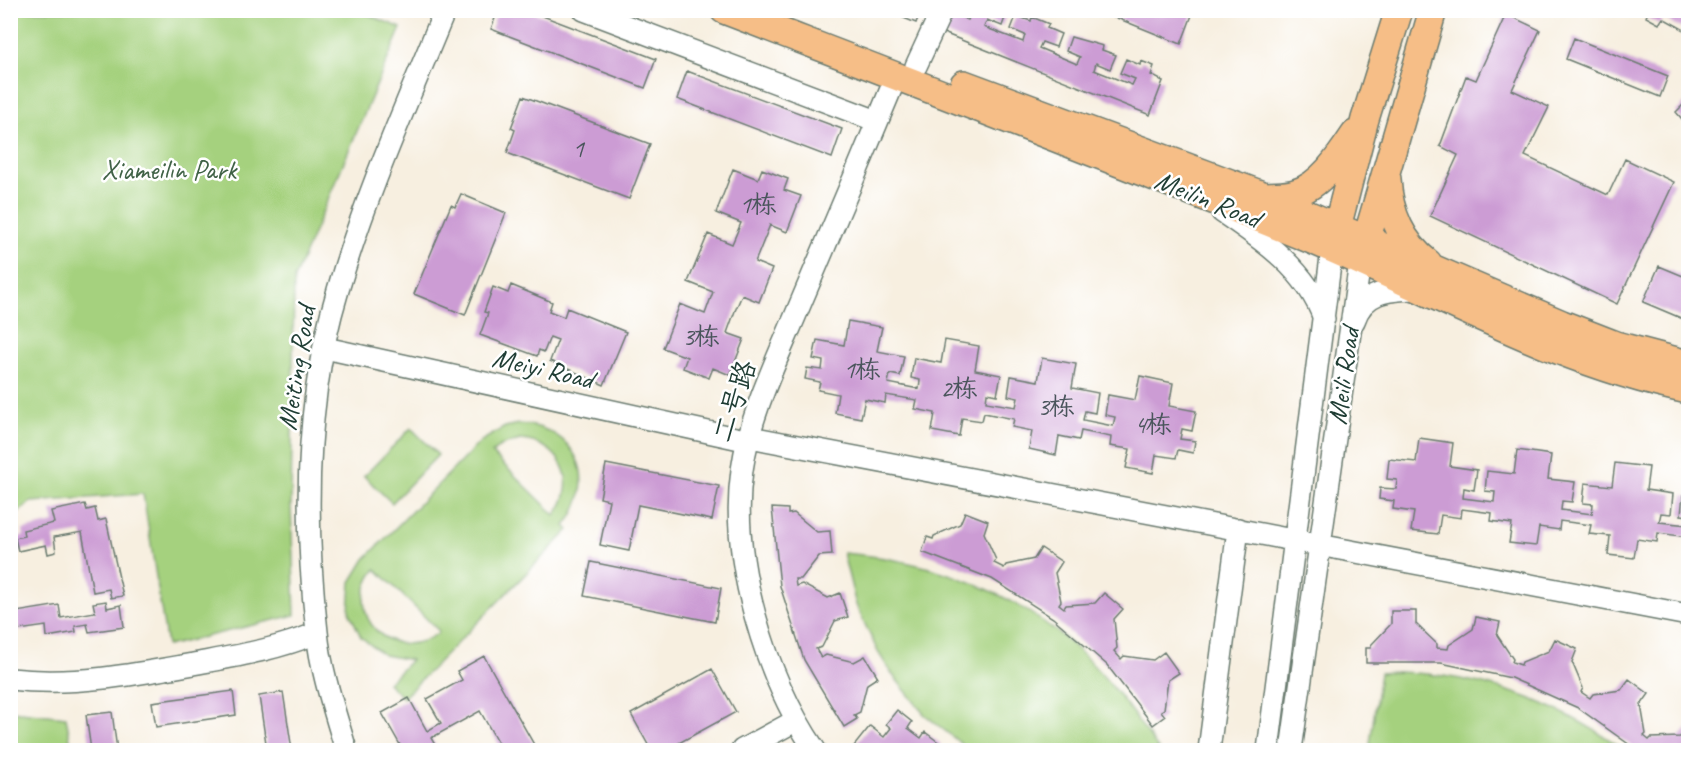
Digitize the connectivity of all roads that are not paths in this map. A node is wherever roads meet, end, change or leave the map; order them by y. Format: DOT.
graph roads {
  1 [pos="445,10"];
  2 [pos="584,10"];
  3 [pos="724,10"];
  4 [pos="773,10"];
  5 [pos="942,10"];
  6 [pos="1399,10"];
  7 [pos="1433,10"];
  8 [pos="906,71"];
  9 [pos="1365,119"];
  10 [pos="877,121"];
  11 [pos="1386,172"];
  12 [pos="1191,192"];
  13 [pos="1265,196"];
  14 [pos="1334,238"];
  15 [pos="1363,251"];
  16 [pos="1455,279"];
  17 [pos="1418,289"];
  18 [pos="1324,319"];
  19 [pos="1348,342"];
  20 [pos="325,348"];
  21 [pos="1689,364"];
  22 [pos="1689,390"];
  23 [pos="750,439"];
  24 [pos="1239,530"];
  25 [pos="1295,540"];
  26 [pos="1320,545"];
  27 [pos="1689,615"];
  28 [pos="317,633"];
  29 [pos="10,679"];
  30 [pos="795,721"];
  31 [pos="346,750"];
  32 [pos="742,750"];
  33 [pos="815,750"];
  34 [pos="1209,750"];
  35 [pos="1268,750"];
  36 [pos="1291,750"];
  1 -- 20 [label="street, Meiting Road"];
  2 -- 10 [label="street"];
  3 -- 8 [label="main road, Meilin Road"];
  4 -- 8 [label="main road, Meilin Road"];
  5 -- 8 [label="street, 二号路"];
  6 -- 9 [label="main road, Meili Road"];
  7 -- 11 [label="main road, Meili Road"];
  8 -- 10 [label="street, 二号路"];
  8 -- 12 [label="main road, Meilin Road"];
  8 -- 13 [label="main road, Meilin Road"];
  9 -- 13 [label="main road"];
  9 -- 14 [label="main road, Meili Road"];
  10 -- 23 [label="street, 二号路"];
  11 -- 15 [label="main road, Meili Road"];
  11 -- 16 [label="main road"];
  12 -- 14 [label="main road, Meilin Road"];
  12 -- 18 [label="street"];
  13 -- 14 [label="main road, Meilin Road"];
  14 -- 15 [label="main road, Meilin Road"];
  14 -- 18 [label="street, Meili Road"];
  15 -- 16 [label="main road, Meilin Road"];
  15 -- 17 [label="main road, Meilin Road"];
  15 -- 19 [label="street, Meili Road"];
  16 -- 21 [label="main road, Meilin Road"];
  17 -- 19 [label="street"];
  17 -- 22 [label="main road, Meilin Road"];
  18 -- 25 [label="street, Meili Road"];
  19 -- 26 [label="street, Meili Road"];
  20 -- 23 [label="street, Meiyi Road"];
  20 -- 28 [label="street, Meiting Road"];
  23 -- 24 [label="street, Meiyi Road"];
  23 -- 30 [label="street, 二号路"];
  24 -- 25 [label="street, Meiyi Road"];
  24 -- 34 [label="street"];
  25 -- 26 [label="street, Meiyi Road"];
  25 -- 35 [label="street, Meili Road"];
  26 -- 27 [label="street, Meiyi Road"];
  26 -- 36 [label="street, Meili Road"];
  28 -- 29 [label="street"];
  28 -- 31 [label="street, Meiting Road"];
  30 -- 32 [label="street"];
  30 -- 33 [label="street, 二号路"];
}
